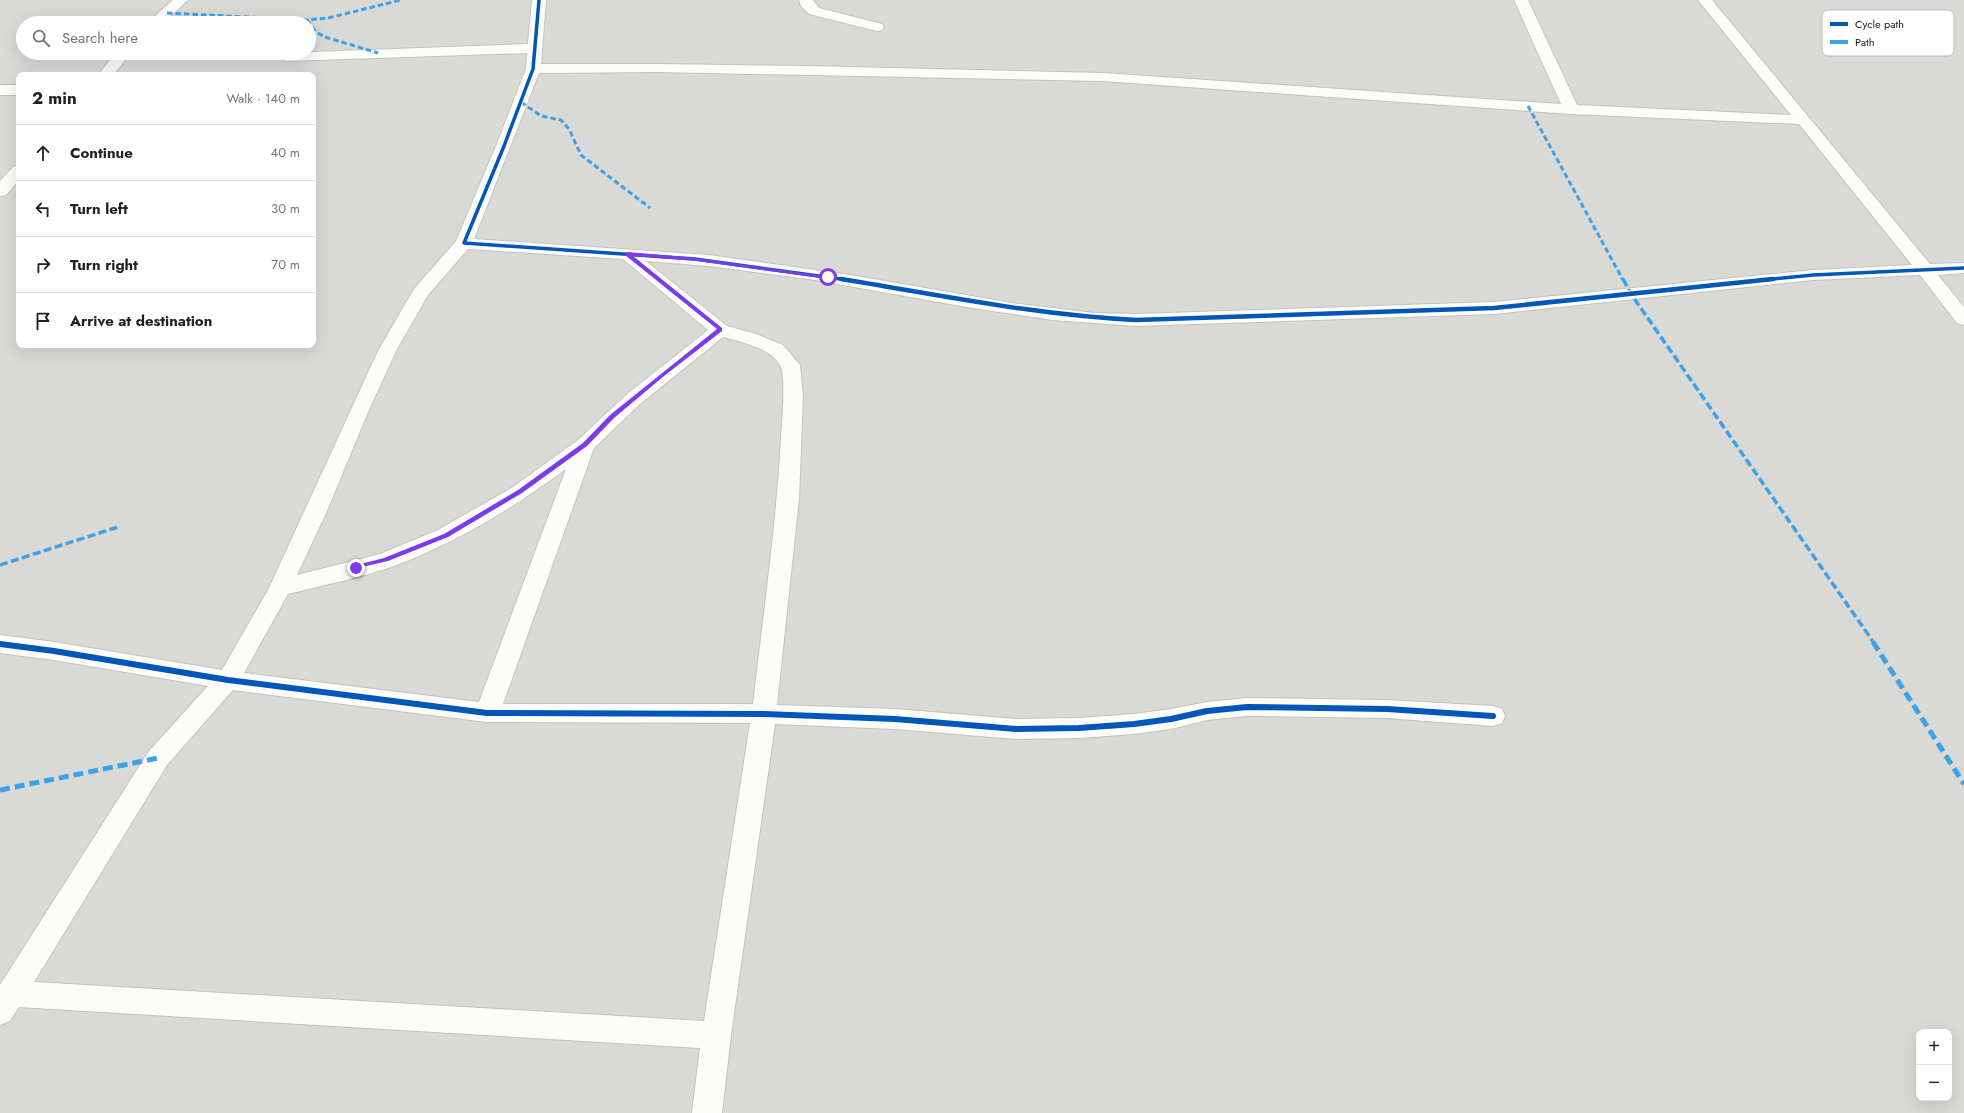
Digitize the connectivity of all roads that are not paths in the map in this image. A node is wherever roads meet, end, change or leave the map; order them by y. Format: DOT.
graph roads {
  1 [pos="181,0"];
  2 [pos="539,0"];
  3 [pos="806,0"];
  4 [pos="1520,0"];
  5 [pos="1705,0"];
  6 [pos="162,16"];
  7 [pos="877,27"];
  8 [pos="535,48"];
  9 [pos="316,55"];
  10 [pos="118,60"];
  11 [pos="533,68"];
  12 [pos="108,72"];
  13 [pos="0,90"];
  14 [pos="16,90"];
  15 [pos="1571,109"];
  16 [pos="1804,120"];
  17 [pos="16,173"];
  18 [pos="0,191"];
  19 [pos="464,243"];
  20 [pos="627,254"];
  21 [pos="1964,268"];
  22 [pos="1926,270"];
  23 [pos="1964,319"];
  24 [pos="720,330"];
  25 [pos="585,445"];
  26 [pos="280,588"];
  27 [pos="0,644"];
  28 [pos="228,680"];
  29 [pos="487,713"];
  30 [pos="764,714"];
  31 [pos="1493,716"];
  32 [pos="5,1003"];
  33 [pos="716,1036"];
  34 [pos="707,1113"];
  1 -- 6 [label="street"];
  2 -- 8 [label="street"];
  3 -- 7 [label="street"];
  4 -- 15 [label="street"];
  5 -- 16 [label="street"];
  8 -- 9 [label="street"];
  8 -- 11 [label="street"];
  10 -- 12 [label="street"];
  11 -- 15 [label="street"];
  11 -- 19 [label="street"];
  13 -- 14 [label="street"];
  15 -- 16 [label="street"];
  16 -- 22 [label="street"];
  17 -- 18 [label="street"];
  19 -- 20 [label="street"];
  19 -- 26 [label="street"];
  20 -- 22 [label="street"];
  20 -- 24 [label="street"];
  21 -- 22 [label="street"];
  22 -- 23 [label="street"];
  24 -- 25 [label="street"];
  24 -- 30 [label="street"];
  25 -- 26 [label="street"];
  25 -- 29 [label="street"];
  26 -- 28 [label="street"];
  27 -- 28 [label="street"];
  28 -- 29 [label="street"];
  28 -- 32 [label="street"];
  29 -- 30 [label="street"];
  30 -- 31 [label="street"];
  30 -- 33 [label="street"];
  32 -- 33 [label="street"];
  33 -- 34 [label="street"];
}
